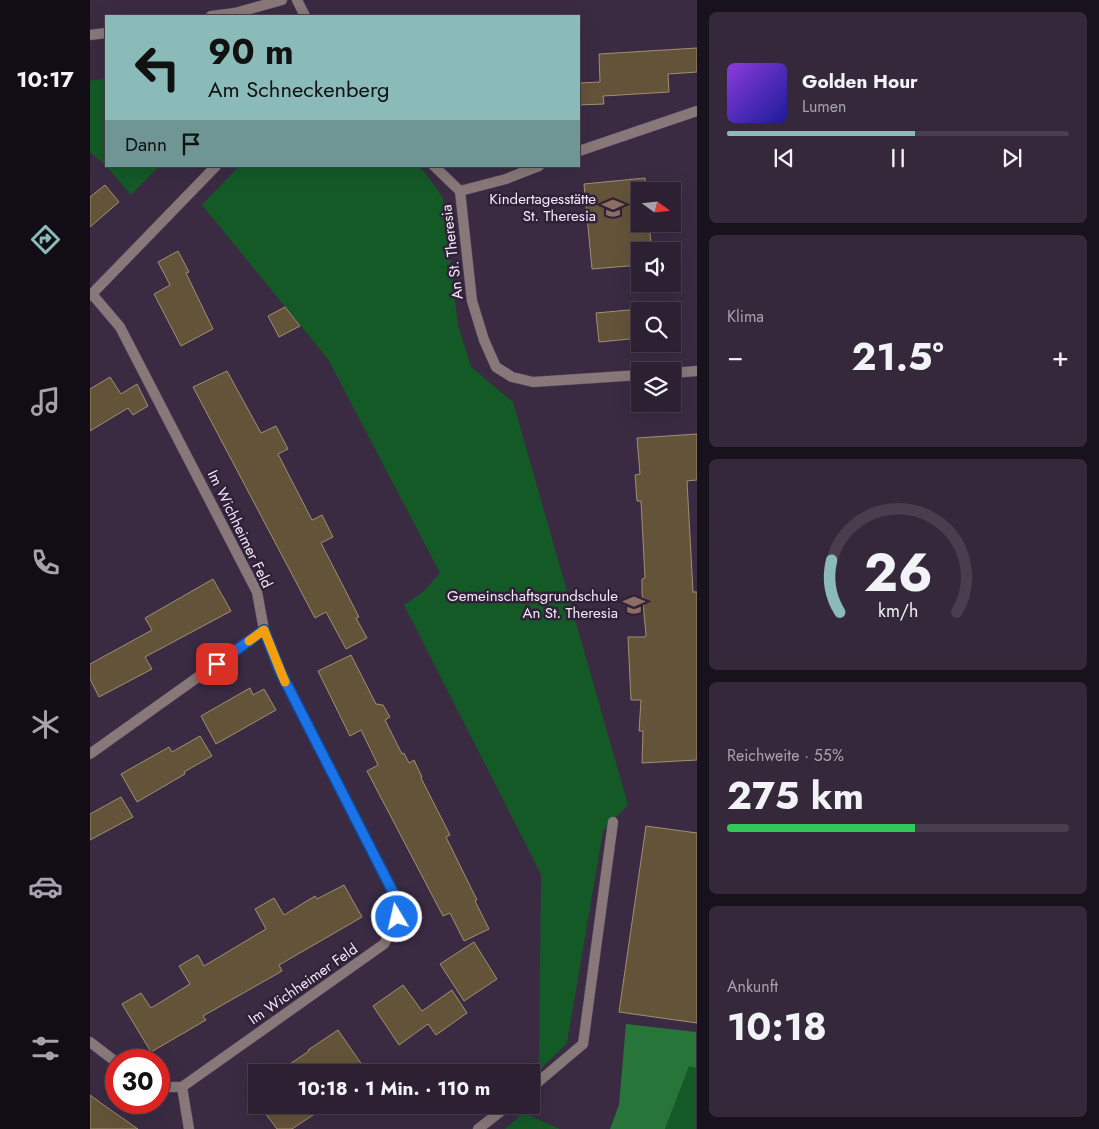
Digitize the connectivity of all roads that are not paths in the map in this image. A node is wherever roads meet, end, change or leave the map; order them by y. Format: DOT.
graph roads {
  1 [pos="282,0"];
  2 [pos="297,0"];
  3 [pos="218,15"];
  4 [pos="304,15"];
  5 [pos="105,33"];
  6 [pos="90,35"];
  7 [pos="696,111"];
  8 [pos="580,151"];
  9 [pos="215,167"];
  10 [pos="435,167"];
  11 [pos="536,167"];
  12 [pos="460,191"];
  13 [pos="91,295"];
  14 [pos="696,371"];
  15 [pos="681,372"];
  16 [pos="631,376"];
  17 [pos="264,630"];
  18 [pos="90,754"];
  19 [pos="613,822"];
  20 [pos="90,1042"];
  21 [pos="105,1054"];
  22 [pos="540,1080"];
  23 [pos="182,1086"];
  24 [pos="170,1087"];
  25 [pos="497,1114"];
  26 [pos="189,1129"];
  27 [pos="478,1129"];
  1 -- 3 [label="street"];
  2 -- 4 [label="street"];
  5 -- 6 [label="street"];
  7 -- 8 [label="street"];
  9 -- 13 [label="street"];
  10 -- 12 [label="street"];
  11 -- 12 [label="street"];
  12 -- 16 [label="street, An St. Theresia"];
  13 -- 17 [label="street, Im Wichheimer Feld"];
  14 -- 15 [label="street"];
  17 -- 18 [label="street"];
  17 -- 23 [label="street, Im Wichheimer Feld"];
  19 -- 22 [label="street"];
  20 -- 21 [label="street"];
  23 -- 24 [label="street"];
  23 -- 26 [label="street"];
  25 -- 27 [label="street"];
}
